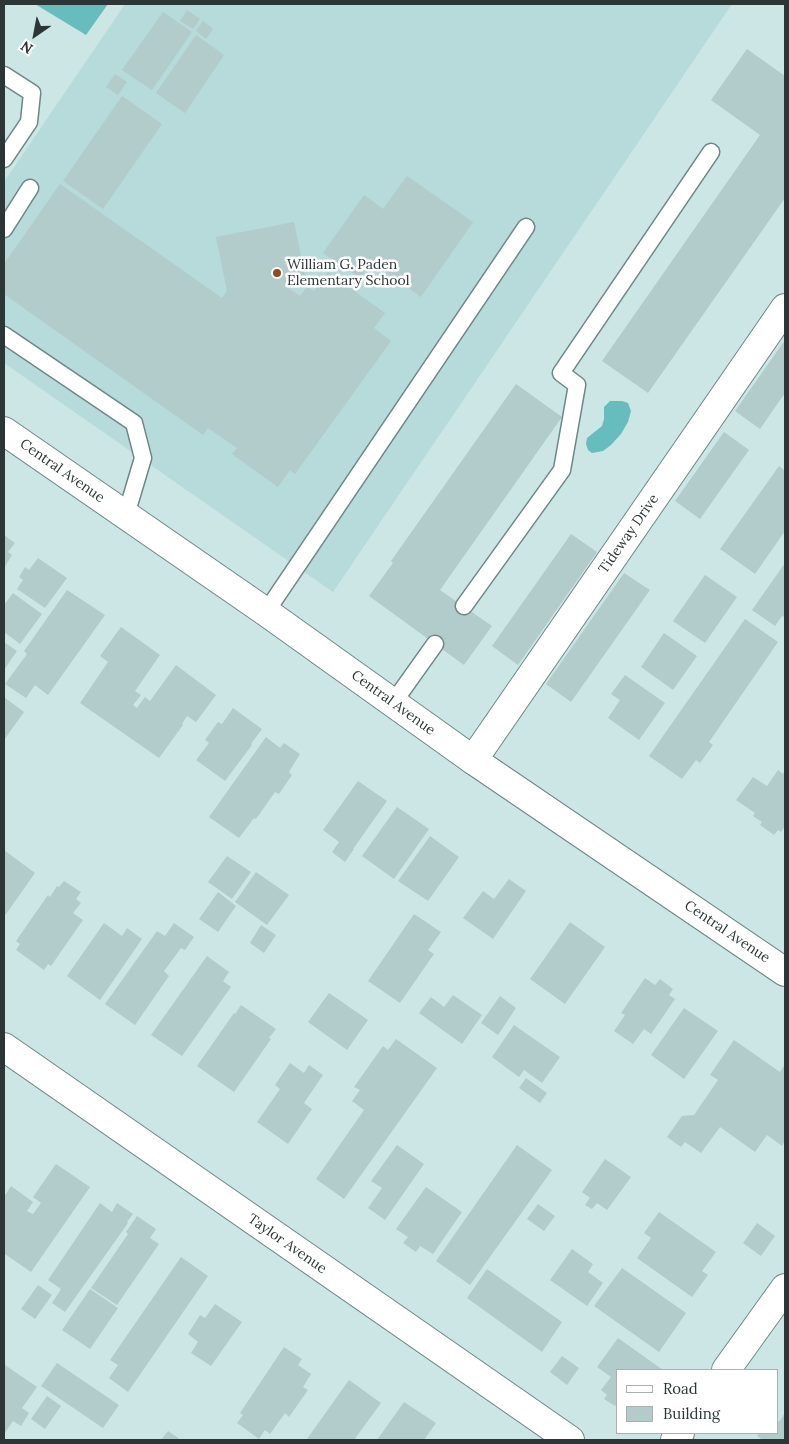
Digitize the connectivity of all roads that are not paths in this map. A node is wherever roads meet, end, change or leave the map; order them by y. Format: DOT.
graph roads {
  1 [pos="4,75"];
  2 [pos="711,152"];
  3 [pos="4,159"];
  4 [pos="30,188"];
  5 [pos="526,227"];
  6 [pos="4,229"];
  7 [pos="785,308"];
  8 [pos="4,335"];
  9 [pos="4,431"];
  10 [pos="126,515"];
  11 [pos="464,606"];
  12 [pos="266,612"];
  13 [pos="435,644"];
  14 [pos="394,703"];
  15 [pos="473,760"];
  16 [pos="785,972"];
  17 [pos="4,1047"];
  18 [pos="785,1288"];
  19 [pos="727,1369"];
  20 [pos="570,1440"];
  1 -- 3 [label="lane"];
  2 -- 11 [label="lane"];
  4 -- 6 [label="lane"];
  5 -- 12 [label="lane"];
  7 -- 15 [label="street, Tideway Drive"];
  8 -- 10 [label="lane"];
  9 -- 10 [label="street, Central Avenue"];
  10 -- 12 [label="street, Central Avenue"];
  12 -- 14 [label="street, Central Avenue"];
  13 -- 14 [label="lane"];
  14 -- 15 [label="street, Central Avenue"];
  15 -- 16 [label="street, Central Avenue"];
  17 -- 20 [label="street, Taylor Avenue"];
  18 -- 19 [label="street"];
}
